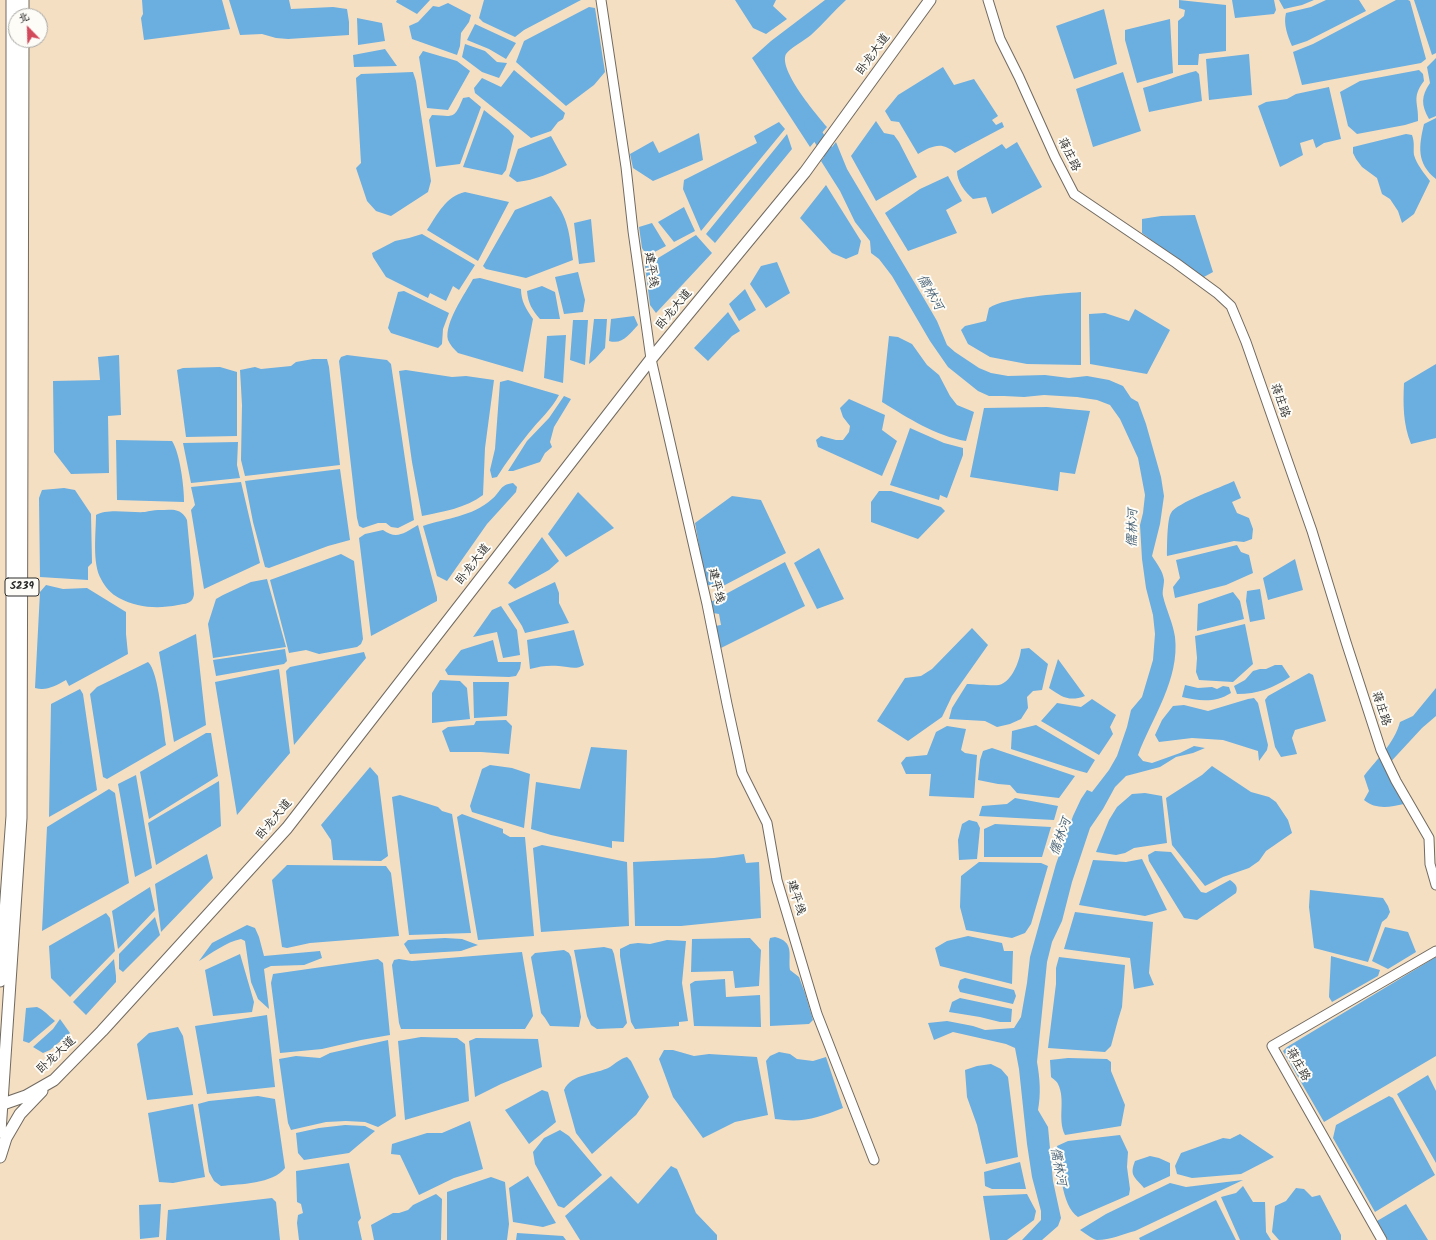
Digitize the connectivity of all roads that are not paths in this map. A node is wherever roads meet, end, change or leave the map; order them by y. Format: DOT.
graph roads {
  1 [pos="12,0"];
  2 [pos="601,0"];
  3 [pos="930,0"];
  4 [pos="988,0"];
  5 [pos="22,48"];
  6 [pos="651,359"];
  7 [pos="1436,885"];
  8 [pos="1436,951"];
  9 [pos="0,981"];
  10 [pos="54,1080"];
  11 [pos="1,1105"];
  12 [pos="0,1132"];
  13 [pos="0,1157"];
  14 [pos="874,1160"];
  15 [pos="1382,1240"];
  1 -- 9 [label="main road, S239"];
  2 -- 6 [label="street, 建平线"];
  3 -- 6 [label="main road, 卧龙大道"];
  4 -- 7 [label="street, 蒋庄路"];
  5 -- 11 [label="main road, S239"];
  6 -- 10 [label="main road, 卧龙大道"];
  6 -- 14 [label="street, 建平线"];
  8 -- 15 [label="street, 蒋庄路"];
  10 -- 11 [label="main road, 卧龙大道"];
  10 -- 13 [label="main road"];
  11 -- 12 [label="main road, S239"];
}
